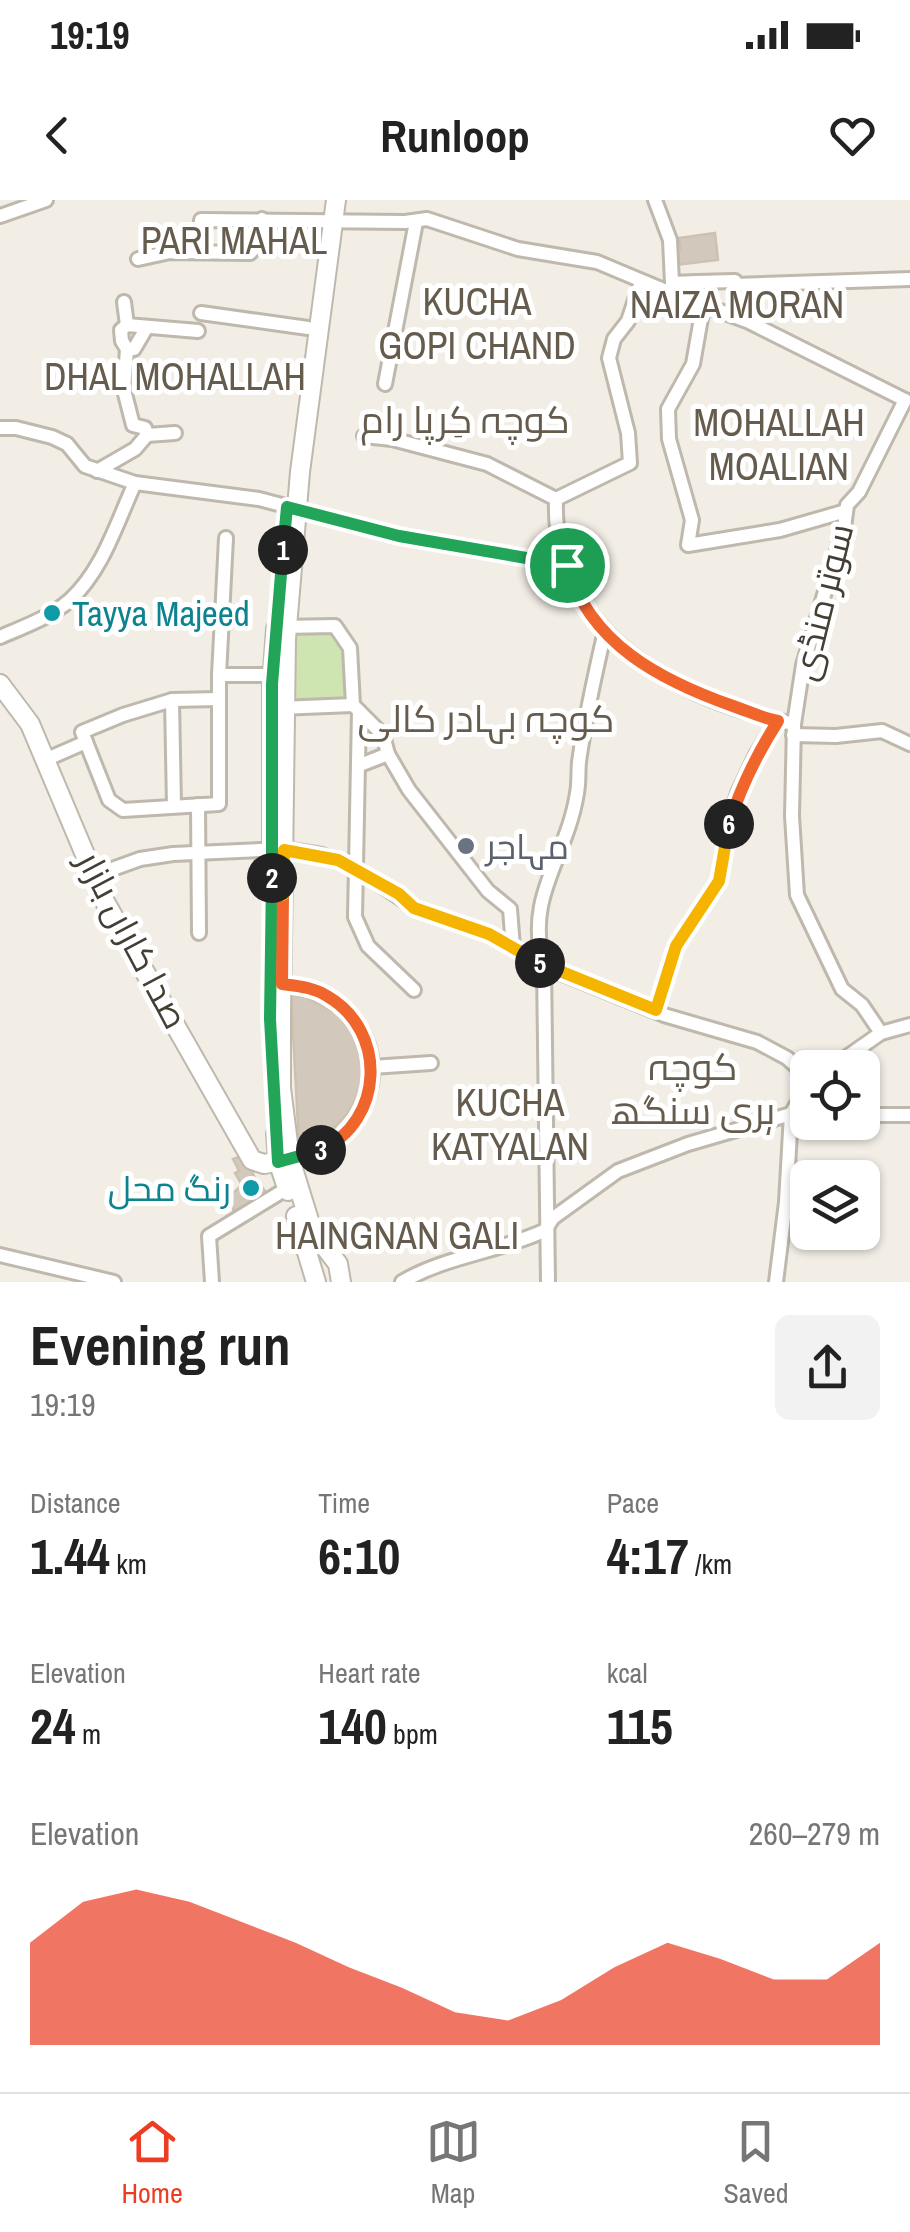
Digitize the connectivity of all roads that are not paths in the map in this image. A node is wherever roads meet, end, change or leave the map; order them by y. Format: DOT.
graph roads {
  1 [pos="46,200"];
  2 [pos="324,200"];
  3 [pos="336,200"];
  4 [pos="654,200"];
  5 [pos="0,216"];
  6 [pos="262,219"];
  7 [pos="327,221"];
  8 [pos="416,222"];
  9 [pos="199,252"];
  10 [pos="138,259"];
  11 [pos="910,278"];
  12 [pos="641,282"];
  13 [pos="697,282"];
  14 [pos="672,288"];
  15 [pos="124,302"];
  16 [pos="701,306"];
  17 [pos="201,313"];
  18 [pos="126,326"];
  19 [pos="147,327"];
  20 [pos="308,328"];
  21 [pos="198,331"];
  22 [pos="127,349"];
  23 [pos="385,384"];
  24 [pos="908,399"];
  25 [pos="0,428"];
  26 [pos="175,434"];
  27 [pos="146,435"];
  28 [pos="364,436"];
  29 [pos="98,471"];
  30 [pos="135,483"];
  31 [pos="556,499"];
  32 [pos="292,508"];
  33 [pos="846,511"];
  34 [pos="226,538"];
  35 [pos="567,565"];
  36 [pos="282,626"];
  37 [pos="605,631"];
  38 [pos="0,636"];
  39 [pos="272,675"];
  40 [pos="219,676"];
  41 [pos="0,684"];
  42 [pos="219,699"];
  43 [pos="172,700"];
  44 [pos="279,708"];
  45 [pos="356,708"];
  46 [pos="778,721"];
  47 [pos="793,730"];
  48 [pos="86,742"];
  49 [pos="910,744"];
  50 [pos="388,754"];
  51 [pos="47,759"];
  52 [pos="360,765"];
  53 [pos="198,805"];
  54 [pos="174,806"];
  55 [pos="278,850"];
  56 [pos="200,853"];
  57 [pos="354,868"];
  58 [pos="96,875"];
  59 [pos="199,934"];
  60 [pos="513,947"];
  61 [pos="544,966"];
  62 [pos="282,984"];
  63 [pos="414,990"];
  64 [pos="656,1010"];
  65 [pos="910,1025"];
  66 [pos="881,1033"];
  67 [pos="857,1050"];
  68 [pos="790,1060"];
  69 [pos="431,1063"];
  70 [pos="372,1068"];
  71 [pos="880,1115"];
  72 [pos="790,1116"];
  73 [pos="910,1116"];
  74 [pos="284,1161"];
  75 [pos="292,1186"];
  76 [pos="546,1230"];
  77 [pos="0,1255"];
  78 [pos="114,1282"];
  79 [pos="212,1282"];
  80 [pos="316,1282"];
  81 [pos="341,1282"];
  82 [pos="402,1282"];
  83 [pos="548,1282"];
  84 [pos="776,1282"];
  1 -- 5 [label="street"];
  2 -- 7 [label="street"];
  3 -- 7 [label="street"];
  4 -- 14 [label="street"];
  6 -- 7 [label="street"];
  6 -- 9 [label="street"];
  6 -- 9 [label="street"];
  7 -- 8 [label="street"];
  7 -- 20 [label="street"];
  7 -- 32 [label="street"];
  8 -- 12 [label="street"];
  8 -- 23 [label="street"];
  9 -- 10 [label="street"];
  11 -- 13 [label="street"];
  12 -- 14 [label="street"];
  12 -- 31 [label="street"];
  13 -- 14 [label="street"];
  13 -- 16 [label="street"];
  14 -- 16 [label="street"];
  15 -- 18 [label="street"];
  16 -- 24 [label="street"];
  16 -- 33 [label="street"];
  17 -- 20 [label="street"];
  18 -- 19 [label="street"];
  18 -- 22 [label="street"];
  19 -- 21 [label="street"];
  19 -- 22 [label="street"];
  20 -- 32 [label="street"];
  22 -- 27 [label="street"];
  24 -- 33 [label="street, سوتر منڈی"];
  25 -- 29 [label="street"];
  26 -- 27 [label="street"];
  27 -- 29 [label="street"];
  28 -- 31 [label="street"];
  29 -- 30 [label="street"];
  30 -- 32 [label="street"];
  30 -- 38 [label="street"];
  31 -- 35 [label="street"];
  32 -- 35 [label="street"];
  32 -- 36 [label="street"];
  33 -- 47 [label="street, سوتر منڈی"];
  34 -- 40 [label="street"];
  35 -- 37 [label="street"];
  36 -- 39 [label="street"];
  36 -- 44 [label="street"];
  36 -- 45 [label="street"];
  37 -- 46 [label="street"];
  37 -- 61 [label="street"];
  39 -- 40 [label="street"];
  39 -- 44 [label="street"];
  40 -- 42 [label="street"];
  41 -- 51 [label="street, صدا کاراں بازار"];
  42 -- 43 [label="street"];
  42 -- 53 [label="street"];
  43 -- 48 [label="street"];
  43 -- 54 [label="street"];
  44 -- 45 [label="street"];
  44 -- 55 [label="street"];
  45 -- 50 [label="street"];
  45 -- 52 [label="street"];
  46 -- 47 [label="street"];
  46 -- 64 [label="street"];
  47 -- 49 [label="street"];
  47 -- 66 [label="street, سوتر منڈی"];
  48 -- 51 [label="street"];
  48 -- 54 [label="street"];
  50 -- 52 [label="street"];
  50 -- 60 [label="street"];
  51 -- 58 [label="street, صدا کاراں بازار"];
  52 -- 57 [label="street"];
  53 -- 54 [label="street"];
  53 -- 56 [label="street"];
  55 -- 56 [label="street"];
  55 -- 57 [label="street"];
  55 -- 62 [label="street"];
  55 -- 74 [label="street"];
  56 -- 58 [label="street"];
  56 -- 59 [label="street"];
  57 -- 60 [label="street"];
  57 -- 63 [label="street"];
  58 -- 74 [label="street, صدا کاراں بازار"];
  60 -- 61 [label="street"];
  61 -- 64 [label="street"];
  61 -- 76 [label="street"];
  62 -- 70 [label="street"];
  62 -- 74 [label="street"];
  64 -- 68 [label="street"];
  65 -- 66 [label="street"];
  66 -- 67 [label="street"];
  69 -- 70 [label="street"];
  70 -- 74 [label="street"];
  71 -- 73 [label="street"];
  72 -- 76 [label="street"];
  72 -- 84 [label="street"];
  74 -- 75 [label="street"];
  75 -- 79 [label="street"];
  75 -- 80 [label="street"];
  75 -- 81 [label="street"];
  76 -- 82 [label="street"];
  76 -- 83 [label="street"];
  77 -- 78 [label="street"];
}
